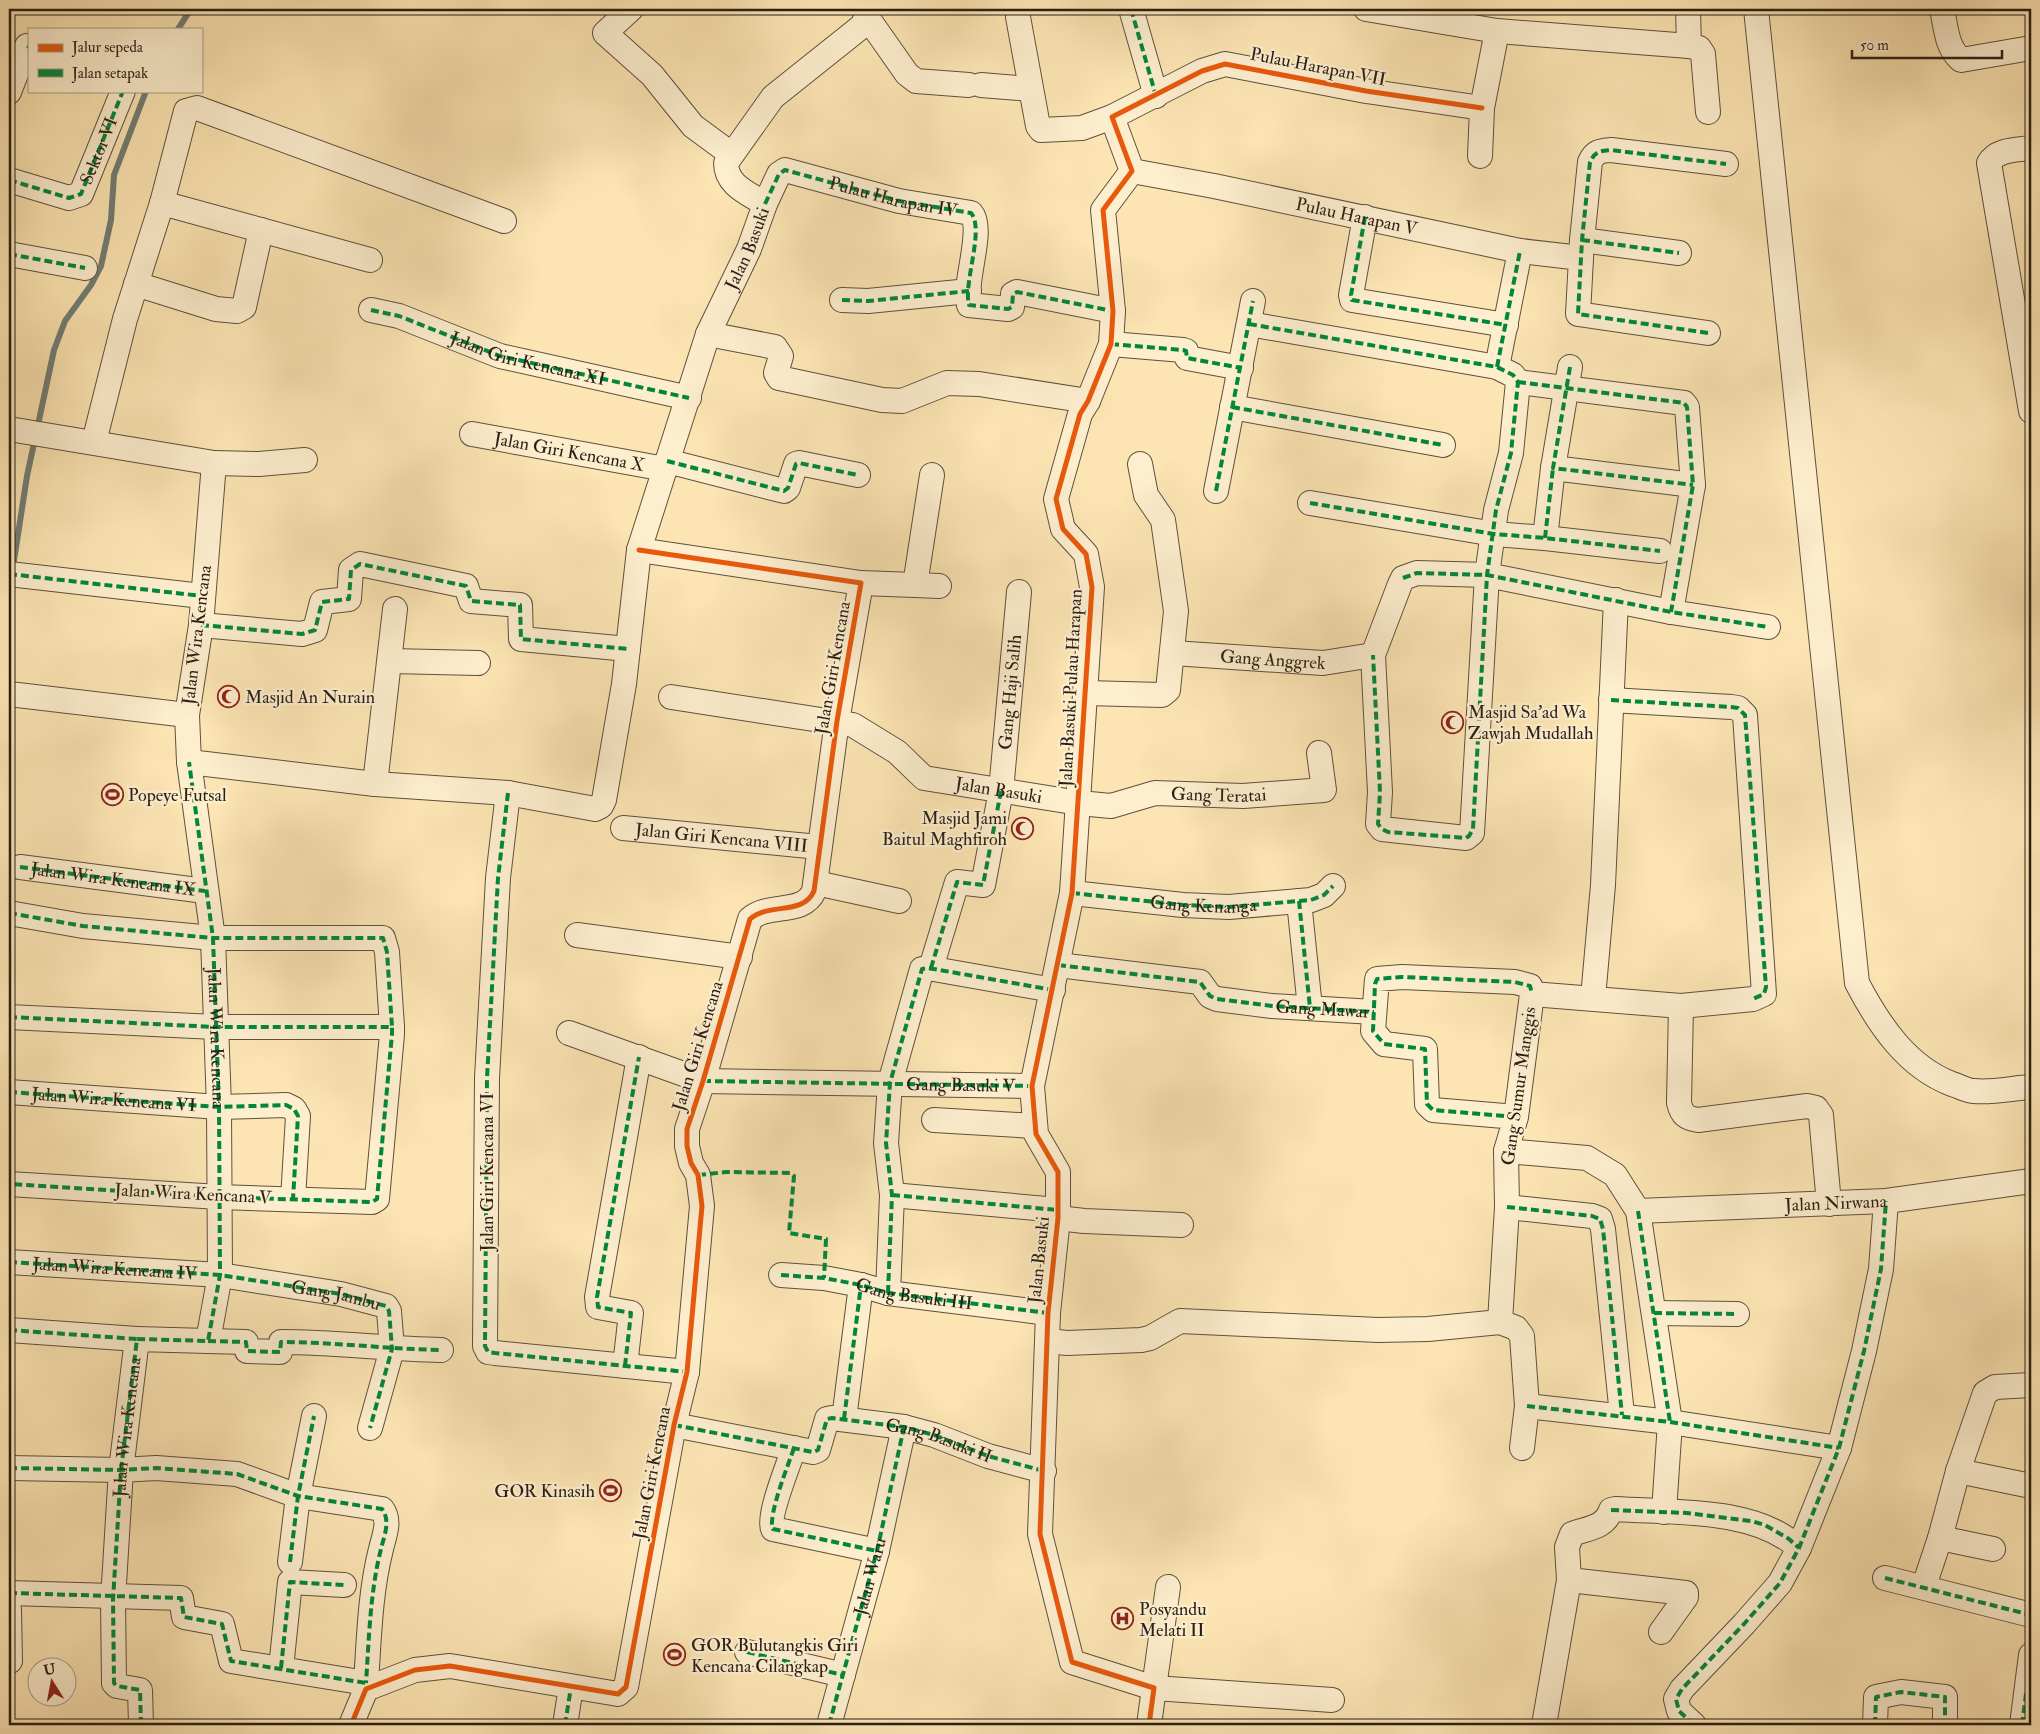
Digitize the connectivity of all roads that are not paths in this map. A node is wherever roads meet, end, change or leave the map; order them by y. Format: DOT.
graph roads {
  1 [pos="631,9"];
  2 [pos="1131,9"];
  3 [pos="1366,9"];
  4 [pos="1688,9"];
  5 [pos="1756,9"];
  6 [pos="1942,9"];
  7 [pos="869,13"];
  8 [pos="1018,17"];
  9 [pos="1497,31"];
  10 [pos="22,44"];
  11 [pos="1689,46"];
  12 [pos="2031,48"];
  13 [pos="1031,89"];
  14 [pos="9,92"];
  15 [pos="123,92"];
  16 [pos="1156,96"];
  17 [pos="1482,108"];
  18 [pos="1708,112"];
  19 [pos="1112,117"];
  20 [pos="2031,148"];
  21 [pos="731,154"];
  22 [pos="1480,156"];
  23 [pos="1726,164"];
  24 [pos="1132,171"];
  25 [pos="9,180"];
  26 [pos="162,203"];
  27 [pos="764,204"];
  28 [pos="1365,217"];
  29 [pos="504,221"];
  30 [pos="260,230"];
  31 [pos="1581,249"];
  32 [pos="1520,251"];
  33 [pos="1679,252"];
  34 [pos="9,254"];
  35 [pos="370,260"];
  36 [pos="84,268"];
  37 [pos="136,284"];
  38 [pos="968,291"];
  39 [pos="842,300"];
  40 [pos="371,310"];
  41 [pos="1113,311"];
  42 [pos="1506,325"];
  43 [pos="1708,333"];
  44 [pos="708,334"];
  45 [pos="1111,344"];
  46 [pos="1497,367"];
  47 [pos="1241,368"];
  48 [pos="1569,378"];
  49 [pos="1518,382"];
  50 [pos="689,398"];
  51 [pos="1088,401"];
  52 [pos="1232,407"];
  53 [pos="2031,411"];
  54 [pos="26,431"];
  55 [pos="472,434"];
  56 [pos="94,442"];
  57 [pos="1443,445"];
  58 [pos="305,460"];
  59 [pos="214,463"];
  60 [pos="1140,464"];
  61 [pos="666,465"];
  62 [pos="1553,468"];
  63 [pos="858,475"];
  64 [pos="932,475"];
  65 [pos="1693,485"];
  66 [pos="1216,491"];
  67 [pos="1310,503"];
  68 [pos="1494,534"];
  69 [pos="1545,538"];
  70 [pos="639,550"];
  71 [pos="1660,551"];
  72 [pos="1487,575"];
  73 [pos="15,576"];
  74 [pos="861,583"];
  75 [pos="914,585"];
  76 [pos="939,586"];
  77 [pos="1019,592"];
  78 [pos="202,596"];
  79 [pos="1616,600"];
  80 [pos="395,609"];
  81 [pos="1671,612"];
  82 [pos="201,625"];
  83 [pos="1768,627"];
  84 [pos="628,649"];
  85 [pos="1173,653"];
  86 [pos="1373,654"];
  87 [pos="390,661"];
  88 [pos="478,663"];
  89 [pos="1085,693"];
  90 [pos="9,694"];
  91 [pos="671,697"];
  92 [pos="1611,700"];
  93 [pos="187,715"];
  94 [pos="837,721"];
  95 [pos="1319,753"];
  96 [pos="190,762"];
  97 [pos="375,784"];
  98 [pos="1002,791"];
  99 [pos="508,793"];
  100 [pos="1079,803"];
  101 [pos="623,828"];
  102 [pos="820,847"];
  103 [pos="20,867"];
  104 [pos="816,883"];
  105 [pos="1333,886"];
  106 [pos="205,891"];
  107 [pos="1072,893"];
  108 [pos="899,900"];
  109 [pos="1300,901"];
  110 [pos="9,913"];
  111 [pos="577,935"];
  112 [pos="213,938"];
  113 [pos="740,957"];
  114 [pos="1058,965"];
  115 [pos="931,968"];
  116 [pos="1052,990"];
  117 [pos="1532,994"];
  118 [pos="1593,998"];
  119 [pos="1681,1006"];
  120 [pos="1310,1008"];
  121 [pos="1374,1012"];
  122 [pos="9,1017"];
  123 [pos="215,1027"];
  124 [pos="392,1027"];
  125 [pos="569,1033"];
  126 [pos="639,1057"];
  127 [pos="703,1081"];
  128 [pos="890,1082"];
  129 [pos="1032,1086"];
  130 [pos="2031,1087"];
  131 [pos="9,1092"];
  132 [pos="219,1107"];
  133 [pos="1516,1116"];
  134 [pos="934,1120"];
  135 [pos="1036,1126"];
  136 [pos="1506,1151"];
  137 [pos="2031,1181"];
  138 [pos="9,1184"];
  139 [pos="892,1195"];
  140 [pos="219,1197"];
  141 [pos="292,1199"];
  142 [pos="1886,1201"];
  143 [pos="1829,1204"];
  144 [pos="1507,1207"];
  145 [pos="1638,1210"];
  146 [pos="1058,1214"];
  147 [pos="1181,1225"];
  148 [pos="9,1262"];
  149 [pos="220,1275"];
  150 [pos="781,1275"];
  151 [pos="861,1284"];
  152 [pos="888,1293"];
  153 [pos="1048,1313"];
  154 [pos="1654,1313"];
  155 [pos="1737,1314"];
  156 [pos="1500,1322"];
  157 [pos="9,1330"];
  158 [pos="137,1339"];
  159 [pos="208,1341"];
  160 [pos="1048,1341"];
  161 [pos="392,1349"];
  162 [pos="441,1350"];
  163 [pos="625,1366"];
  164 [pos="687,1372"];
  165 [pos="2031,1386"];
  166 [pos="1527,1406"];
  167 [pos="1622,1415"];
  168 [pos="314,1416"];
  169 [pos="838,1418"];
  170 [pos="1670,1422"];
  171 [pos="674,1425"];
  172 [pos="904,1427"];
  173 [pos="370,1428"];
  174 [pos="794,1448"];
  175 [pos="1522,1448"];
  176 [pos="1838,1448"];
  177 [pos="9,1468"];
  178 [pos="121,1470"];
  179 [pos="1044,1471"];
  180 [pos="1958,1471"];
  181 [pos="2031,1486"];
  182 [pos="298,1496"];
  183 [pos="1664,1512"];
  184 [pos="1940,1538"];
  185 [pos="1799,1548"];
  186 [pos="1994,1549"];
  187 [pos="877,1552"];
  188 [pos="290,1562"];
  189 [pos="1885,1578"];
  190 [pos="1569,1580"];
  191 [pos="344,1586"];
  192 [pos="1924,1586"];
  193 [pos="1168,1588"];
  194 [pos="9,1593"];
  195 [pos="113,1596"];
  196 [pos="9,1609"];
  197 [pos="2030,1612"];
  198 [pos="1661,1632"];
  199 [pos="747,1652"];
  200 [pos="2031,1655"];
  201 [pos="10,1661"];
  202 [pos="281,1668"];
  203 [pos="843,1675"];
  204 [pos="366,1686"];
  205 [pos="571,1687"];
  206 [pos="1154,1688"];
  207 [pos="1332,1700"];
  208 [pos="141,1725"];
  209 [pos="351,1725"];
  210 [pos="565,1725"];
  211 [pos="829,1725"];
  212 [pos="1149,1725"];
  213 [pos="1544,1725"];
  214 [pos="1694,1725"];
  215 [pos="1875,1725"];
  216 [pos="1945,1725"];
  217 [pos="2022,1725"];
  1 -- 21 [label="street"];
  2 -- 16 [label="street"];
  3 -- 9 [label="street"];
  4 -- 11 [label="street"];
  5 -- 130 [label="street"];
  6 -- 12 [label="street"];
  7 -- 13 [label="street"];
  7 -- 21 [label="street"];
  8 -- 13 [label="street"];
  9 -- 11 [label="street"];
  9 -- 17 [label="street"];
  10 -- 14 [label="street"];
  11 -- 18 [label="street"];
  13 -- 19 [label="street"];
  15 -- 25 [label="street, Sektor VI"];
  16 -- 17 [label="street, Pulau Harapan VII"];
  16 -- 19 [label="street"];
  17 -- 22 [label="street"];
  19 -- 24 [label="street"];
  20 -- 53 [label="street"];
  21 -- 27 [label="street, Jalan Basuki"];
  23 -- 31 [label="street"];
  24 -- 28 [label="street, Pulau Harapan V"];
  24 -- 41 [label="street, Jalan Basuki Pulau Harapan"];
  26 -- 29 [label="street"];
  26 -- 30 [label="street"];
  26 -- 37 [label="street"];
  27 -- 38 [label="street, Pulau Harapan IV"];
  27 -- 44 [label="street, Jalan Basuki"];
  28 -- 32 [label="street, Pulau Harapan V"];
  28 -- 42 [label="street"];
  30 -- 35 [label="street"];
  30 -- 37 [label="street"];
  31 -- 32 [label="street, Pulau Harapan V"];
  31 -- 33 [label="street, Pulau Harapan V"];
  31 -- 43 [label="street"];
  32 -- 42 [label="street"];
  34 -- 36 [label="street"];
  37 -- 56 [label="street"];
  38 -- 39 [label="street"];
  38 -- 41 [label="street"];
  40 -- 50 [label="street, Jalan Giri Kencana XI"];
  41 -- 45 [label="street, Jalan Basuki Pulau Harapan"];
  42 -- 46 [label="street"];
  44 -- 50 [label="street, Jalan Basuki"];
  44 -- 51 [label="street"];
  45 -- 47 [label="street"];
  45 -- 51 [label="street, Jalan Basuki Pulau Harapan"];
  46 -- 47 [label="street"];
  46 -- 49 [label="street"];
  47 -- 52 [label="street"];
  48 -- 49 [label="street"];
  48 -- 62 [label="street"];
  48 -- 65 [label="street"];
  49 -- 68 [label="street"];
  50 -- 61 [label="street, Jalan Basuki"];
  51 -- 89 [label="street, Jalan Basuki Pulau Harapan"];
  52 -- 57 [label="street"];
  52 -- 66 [label="street"];
  54 -- 56 [label="street"];
  55 -- 61 [label="street, Jalan Giri Kencana X"];
  56 -- 59 [label="street"];
  58 -- 59 [label="street"];
  59 -- 78 [label="street, Jalan Wira Kencana"];
  60 -- 85 [label="street"];
  61 -- 63 [label="street, Jalan Giri Kencana X"];
  61 -- 70 [label="street, Jalan Basuki"];
  62 -- 65 [label="street"];
  62 -- 69 [label="street"];
  64 -- 75 [label="street"];
  65 -- 81 [label="street"];
  67 -- 68 [label="street"];
  68 -- 69 [label="street"];
  68 -- 72 [label="street"];
  69 -- 71 [label="street"];
  70 -- 74 [label="street, Jalan Giri Kencana"];
  70 -- 84 [label="street, Jalan Basuki"];
  72 -- 79 [label="street"];
  72 -- 86 [label="street"];
  72 -- 86 [label="street"];
  73 -- 78 [label="street"];
  74 -- 75 [label="street, Jalan Giri Kencana"];
  74 -- 94 [label="street, Jalan Giri Kencana"];
  75 -- 76 [label="street, Jalan Giri Kencana"];
  77 -- 98 [label="street, Gang Haji Salih"];
  78 -- 82 [label="street, Jalan Wira Kencana"];
  79 -- 81 [label="street"];
  79 -- 92 [label="street"];
  80 -- 87 [label="street"];
  81 -- 83 [label="street"];
  82 -- 84 [label="street"];
  82 -- 93 [label="street, Jalan Wira Kencana"];
  84 -- 99 [label="street, Jalan Basuki"];
  85 -- 86 [label="street, Gang Anggrek"];
  85 -- 89 [label="street"];
  87 -- 88 [label="street"];
  87 -- 97 [label="street"];
  89 -- 100 [label="street, Jalan Basuki Pulau Harapan"];
  90 -- 93 [label="street"];
  91 -- 94 [label="street, Jalan Basuki"];
  92 -- 118 [label="street"];
  92 -- 119 [label="street"];
  93 -- 96 [label="street, Jalan Wira Kencana"];
  94 -- 98 [label="street, Jalan Basuki"];
  94 -- 102 [label="street, Jalan Giri Kencana"];
  95 -- 100 [label="street, Gang Teratai"];
  96 -- 97 [label="street"];
  96 -- 106 [label="street, Jalan Wira Kencana"];
  97 -- 99 [label="street"];
  98 -- 100 [label="street, Jalan Basuki"];
  98 -- 115 [label="street, Gang Haji Salih"];
  99 -- 163 [label="street, Jalan Giri Kencana VI"];
  100 -- 107 [label="street, Jalan Basuki"];
  101 -- 102 [label="street, Jalan Giri Kencana VIII"];
  102 -- 104 [label="street, Jalan Giri Kencana"];
  103 -- 106 [label="street, Jalan Wira Kencana IX"];
  104 -- 108 [label="street"];
  104 -- 113 [label="street, Jalan Giri Kencana"];
  105 -- 109 [label="street, Gang Kenanga"];
  106 -- 112 [label="street, Jalan Wira Kencana"];
  107 -- 109 [label="street, Gang Kenanga"];
  107 -- 114 [label="street, Jalan Basuki"];
  109 -- 120 [label="street"];
  110 -- 112 [label="street"];
  111 -- 113 [label="street"];
  112 -- 123 [label="street, Jalan Wira Kencana"];
  112 -- 124 [label="street"];
  113 -- 127 [label="street, Jalan Giri Kencana"];
  114 -- 116 [label="street, Jalan Basuki"];
  114 -- 120 [label="street, Gang Mawar"];
  115 -- 116 [label="street"];
  115 -- 128 [label="street"];
  116 -- 129 [label="street, Jalan Basuki"];
  117 -- 118 [label="street"];
  117 -- 121 [label="street"];
  117 -- 133 [label="street, Gang Sumur Manggis"];
  118 -- 119 [label="street"];
  119 -- 143 [label="street"];
  120 -- 121 [label="street, Gang Mawar"];
  121 -- 133 [label="street, Gang Mawar"];
  122 -- 123 [label="street"];
  123 -- 124 [label="street"];
  123 -- 132 [label="street, Jalan Wira Kencana"];
  124 -- 141 [label="street, Jalan Wira Kencana V"];
  125 -- 126 [label="street"];
  126 -- 127 [label="street"];
  126 -- 163 [label="street"];
  127 -- 128 [label="street"];
  127 -- 164 [label="street, Jalan Giri Kencana"];
  128 -- 129 [label="street, Gang Basuki V"];
  128 -- 139 [label="street"];
  129 -- 135 [label="street, Jalan Basuki"];
  131 -- 132 [label="street, Jalan Wira Kencana VI"];
  132 -- 140 [label="street, Jalan Wira Kencana"];
  132 -- 141 [label="street, Jalan Wira Kencana VI"];
  133 -- 136 [label="street, Gang Sumur Manggis"];
  134 -- 135 [label="street"];
  135 -- 146 [label="street, Jalan Basuki"];
  136 -- 144 [label="street, Gang Sumur Manggis"];
  136 -- 145 [label="street"];
  137 -- 142 [label="street, Jalan Nirwana"];
  138 -- 140 [label="street, Jalan Wira Kencana V"];
  139 -- 146 [label="street"];
  139 -- 152 [label="street"];
  140 -- 141 [label="street, Jalan Wira Kencana V"];
  140 -- 149 [label="street, Jalan Wira Kencana"];
  142 -- 143 [label="street, Jalan Nirwana"];
  142 -- 176 [label="street"];
  143 -- 145 [label="street, Jalan Nirwana"];
  144 -- 156 [label="street, Gang Sumur Manggis"];
  144 -- 167 [label="street"];
  145 -- 154 [label="street"];
  146 -- 147 [label="street"];
  146 -- 153 [label="street, Jalan Basuki"];
  148 -- 149 [label="street, Jalan Wira Kencana IV"];
  149 -- 159 [label="street, Jalan Wira Kencana"];
  149 -- 161 [label="street, Gang Jambu"];
  150 -- 151 [label="street, Gang Basuki III"];
  151 -- 152 [label="street, Gang Basuki III"];
  151 -- 169 [label="street"];
  152 -- 153 [label="street, Gang Basuki III"];
  153 -- 160 [label="street, Jalan Basuki"];
  154 -- 155 [label="street"];
  154 -- 170 [label="street"];
  156 -- 160 [label="street"];
  156 -- 166 [label="street"];
  157 -- 158 [label="street"];
  158 -- 159 [label="street, Jalan Wira Kencana"];
  158 -- 178 [label="street, Jalan Wira Kencana"];
  159 -- 161 [label="street"];
  160 -- 179 [label="street, Jalan Basuki"];
  161 -- 162 [label="street"];
  161 -- 173 [label="street, Gang Jambu"];
  163 -- 164 [label="street, Jalan Giri Kencana VI"];
  164 -- 171 [label="street, Jalan Giri Kencana"];
  165 -- 180 [label="street"];
  166 -- 167 [label="street"];
  166 -- 175 [label="street"];
  167 -- 170 [label="street"];
  168 -- 182 [label="street"];
  169 -- 172 [label="street, Gang Basuki II"];
  169 -- 174 [label="street"];
  170 -- 176 [label="street"];
  170 -- 183 [label="street"];
  171 -- 174 [label="street"];
  171 -- 205 [label="street, Jalan Giri Kencana"];
  172 -- 179 [label="street, Gang Basuki II"];
  172 -- 187 [label="street, Jalan Waru"];
  174 -- 187 [label="street"];
  176 -- 185 [label="street"];
  177 -- 178 [label="street"];
  178 -- 182 [label="street"];
  178 -- 195 [label="street, Jalan Wira Kencana"];
  179 -- 206 [label="street, Jalan Basuki"];
  180 -- 181 [label="street"];
  180 -- 184 [label="street"];
  182 -- 188 [label="street"];
  182 -- 204 [label="street"];
  183 -- 185 [label="street"];
  183 -- 190 [label="street"];
  184 -- 186 [label="street"];
  184 -- 192 [label="street"];
  185 -- 214 [label="street"];
  187 -- 203 [label="street, Jalan Waru"];
  189 -- 192 [label="street"];
  190 -- 198 [label="street"];
  190 -- 213 [label="street"];
  191 -- 202 [label="street"];
  192 -- 197 [label="street"];
  193 -- 206 [label="street"];
  194 -- 195 [label="street"];
  195 -- 202 [label="street"];
  195 -- 208 [label="street, Jalan Wira Kencana"];
  196 -- 201 [label="street"];
  199 -- 203 [label="street"];
  200 -- 217 [label="street"];
  202 -- 204 [label="street"];
  203 -- 211 [label="street, Jalan Waru"];
  204 -- 205 [label="street, Jalan Giri Kencana"];
  204 -- 209 [label="street"];
  205 -- 210 [label="street"];
  206 -- 207 [label="street"];
  206 -- 212 [label="street"];
  215 -- 216 [label="street"];
}
